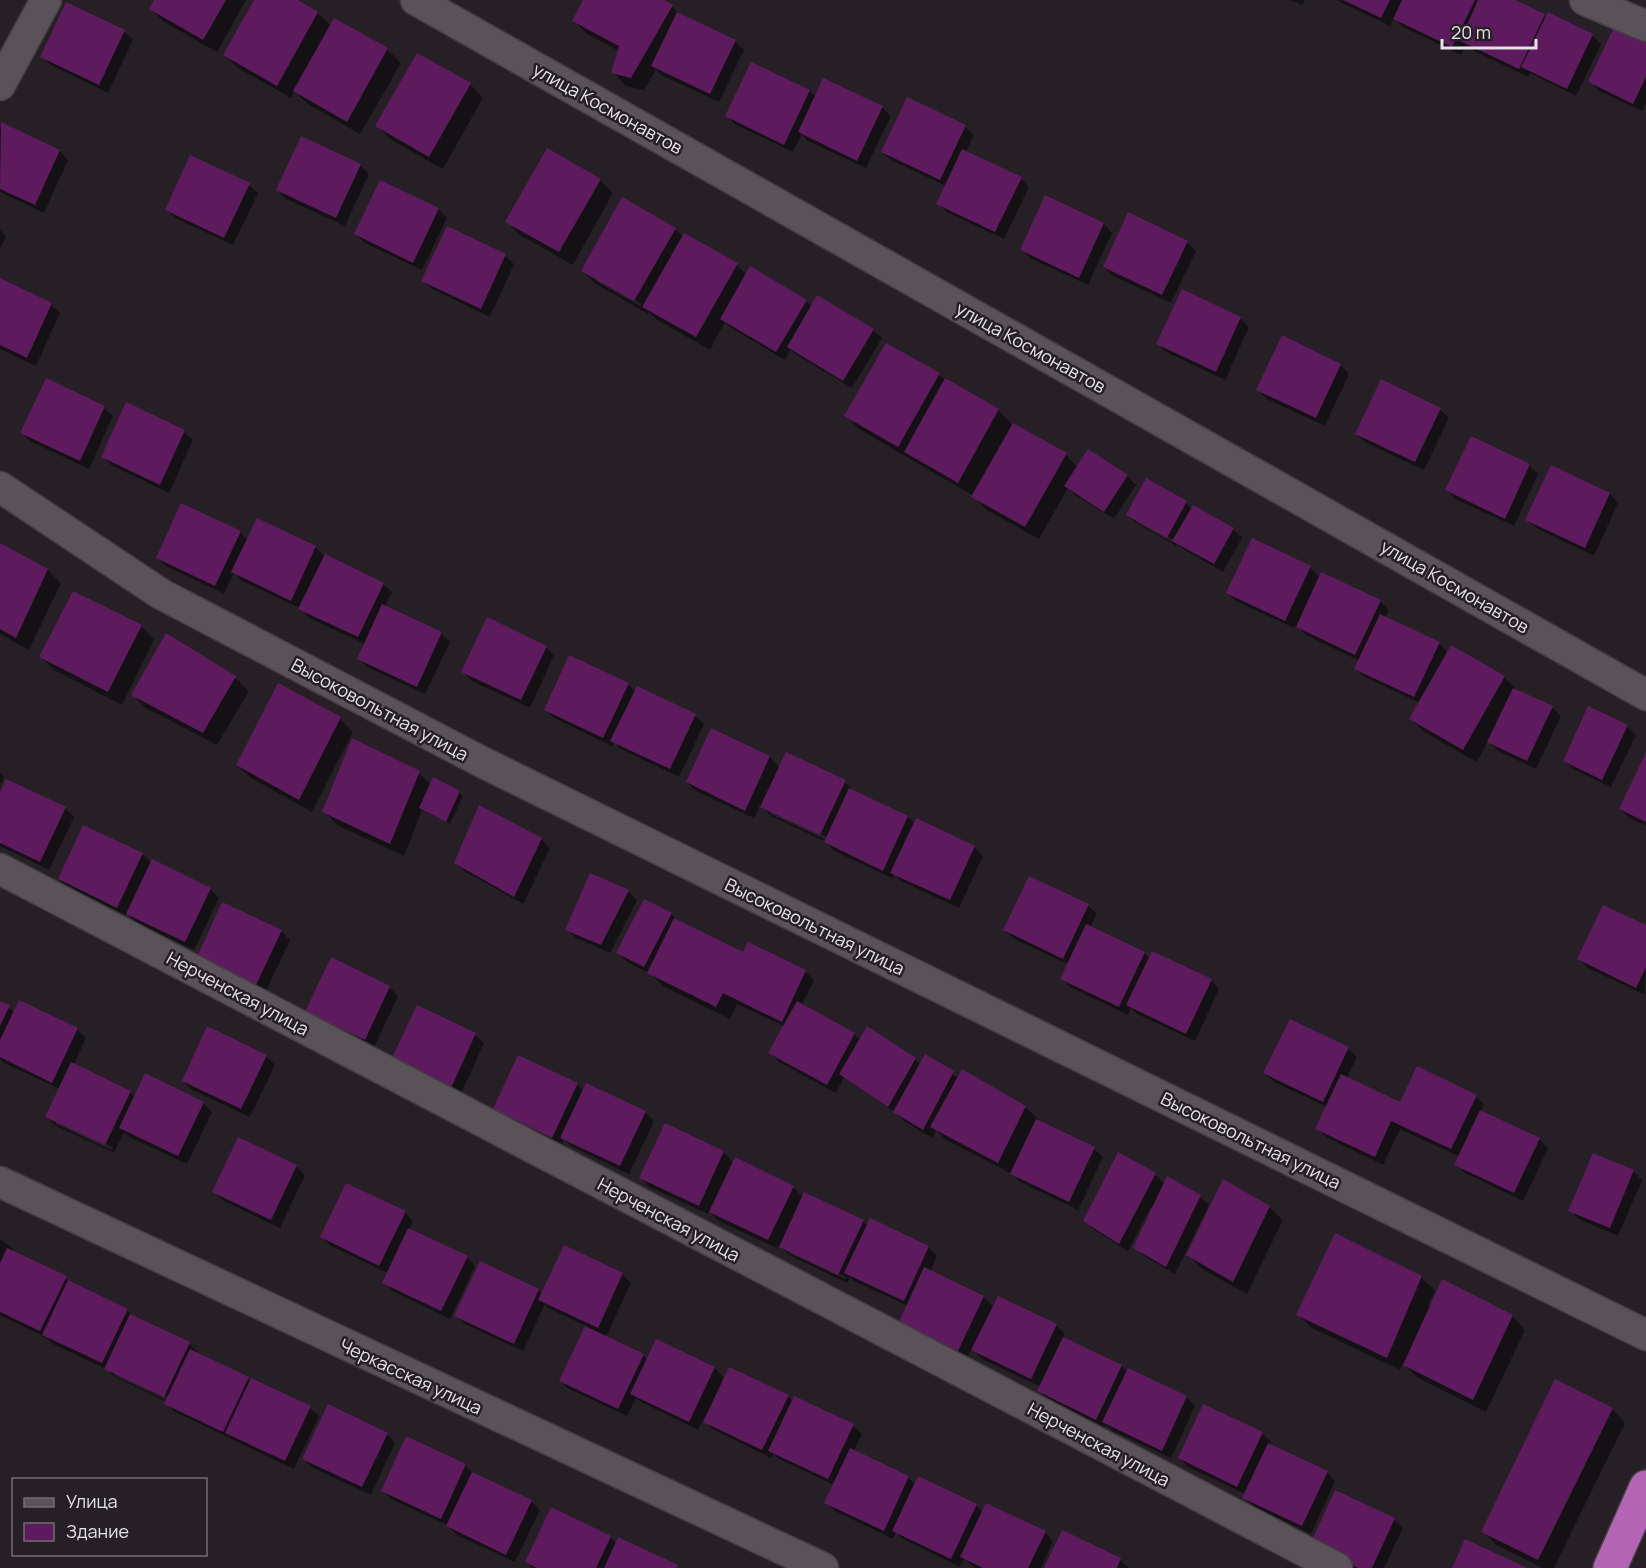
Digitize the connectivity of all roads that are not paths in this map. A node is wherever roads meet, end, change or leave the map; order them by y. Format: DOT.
graph roads {
  1 [pos="46,0"];
  2 [pos="416,0"];
  3 [pos="1585,0"];
  4 [pos="1646,26"];
  5 [pos="0,85"];
  6 [pos="0,487"];
  7 [pos="1642,690"];
  8 [pos="0,869"];
  9 [pos="0,1182"];
  10 [pos="1646,1335"];
  11 [pos="1646,1487"];
  12 [pos="823,1568"];
  13 [pos="1337,1568"];
  14 [pos="1610,1568"];
  1 -- 5 [label="street"];
  2 -- 7 [label="street, улица Космонавтов"];
  3 -- 4 [label="street"];
  6 -- 10 [label="street, Высоковольтная улица"];
  8 -- 13 [label="street, Нерченская улица"];
  9 -- 12 [label="street, Черкасская улица"];
  11 -- 14 [label="highway"];
}
